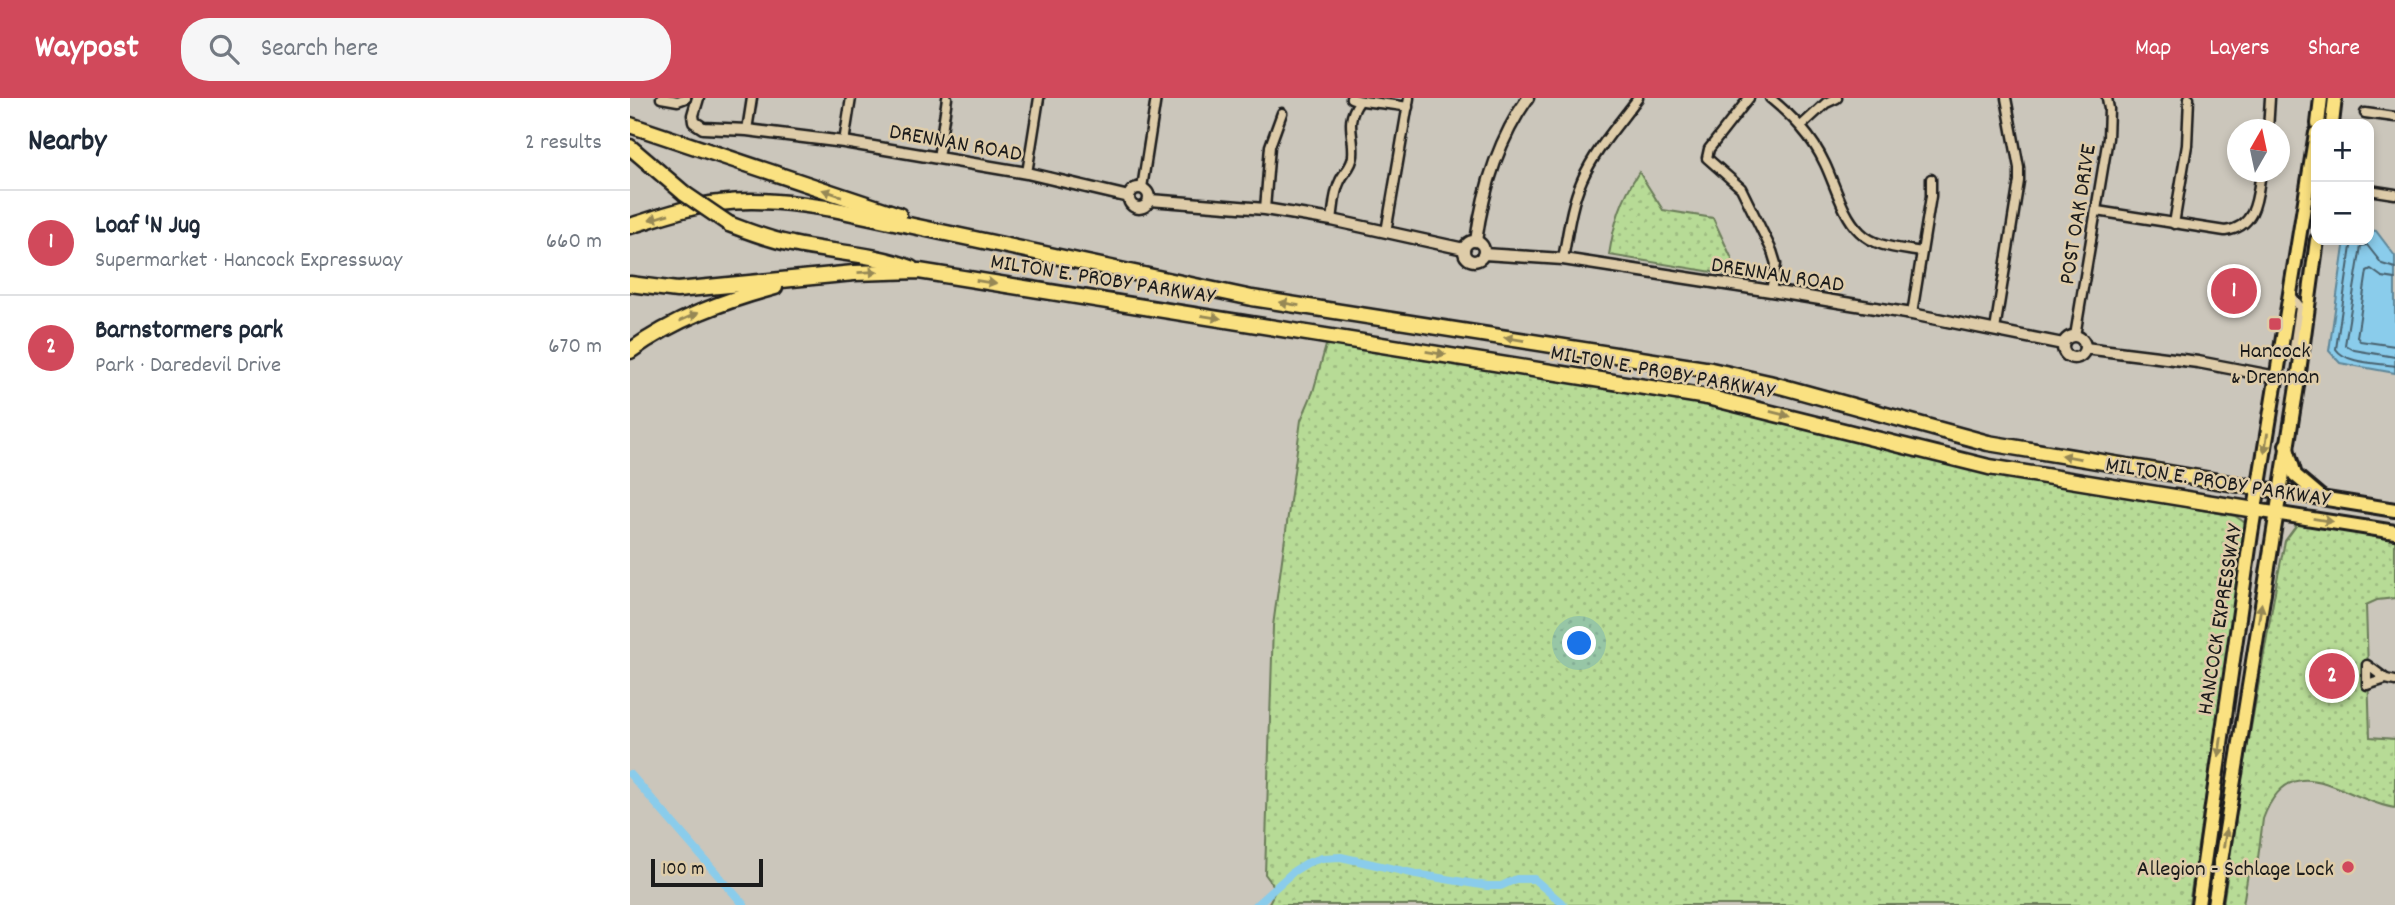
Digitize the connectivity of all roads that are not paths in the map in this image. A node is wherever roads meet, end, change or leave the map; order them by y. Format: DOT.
graph roads {
  1 [pos="661,98"];
  2 [pos="686,98"];
  3 [pos="698,98"];
  4 [pos="752,98"];
  5 [pos="851,98"];
  6 [pos="947,98"];
  7 [pos="1039,98"];
  8 [pos="1156,98"];
  9 [pos="1528,98"];
  10 [pos="1637,98"];
  11 [pos="1749,98"];
  12 [pos="1770,98"];
  13 [pos="1837,98"];
  14 [pos="2006,98"];
  15 [pos="2107,98"];
  16 [pos="2189,98"];
  17 [pos="2270,98"];
  18 [pos="2321,98"];
  19 [pos="2335,98"];
  20 [pos="1355,100"];
  21 [pos="1408,102"];
  22 [pos="1282,113"];
  23 [pos="2365,113"];
  24 [pos="2395,117"];
  25 [pos="2269,119"];
  26 [pos="2319,119"];
  27 [pos="2333,119"];
  28 [pos="630,125"];
  29 [pos="1801,126"];
  30 [pos="747,130"];
  31 [pos="844,142"];
  32 [pos="630,147"];
  33 [pos="938,158"];
  34 [pos="1710,162"];
  35 [pos="2311,164"];
  36 [pos="1702,171"];
  37 [pos="1027,173"];
  38 [pos="1931,179"];
  39 [pos="2259,182"];
  40 [pos="1142,188"];
  41 [pos="2374,191"];
  42 [pos="2395,194"];
  43 [pos="1129,197"];
  44 [pos="1150,200"];
  45 [pos="1265,209"];
  46 [pos="2097,211"];
  47 [pos="1332,220"];
  48 [pos="2174,223"];
  49 [pos="2244,223"];
  50 [pos="630,226"];
  51 [pos="1386,232"];
  52 [pos="2249,232"];
  53 [pos="967,238"];
  54 [pos="1476,241"];
  55 [pos="2316,245"];
  56 [pos="1464,249"];
  57 [pos="1921,251"];
  58 [pos="1484,254"];
  59 [pos="1563,260"];
  60 [pos="919,271"];
  61 [pos="816,276"];
  62 [pos="632,285"];
  63 [pos="1771,291"];
  64 [pos="2290,294"];
  65 [pos="1912,314"];
  66 [pos="1995,330"];
  67 [pos="2075,336"];
  68 [pos="2063,344"];
  69 [pos="2085,348"];
  70 [pos="630,351"];
  71 [pos="2301,360"];
  72 [pos="2277,377"];
  73 [pos="2286,445"];
  74 [pos="2259,488"];
  75 [pos="2279,492"];
  76 [pos="2324,499"];
  77 [pos="2255,510"];
  78 [pos="2395,510"];
  79 [pos="2276,513"];
  80 [pos="2395,532"];
  81 [pos="2198,905"];
  82 [pos="2214,905"];
  1 -- 2 [label="street"];
  3 -- 30 [label="street, DRENNAN ROAD"];
  4 -- 30 [label="street"];
  5 -- 31 [label="street"];
  6 -- 33 [label="street"];
  7 -- 37 [label="street"];
  8 -- 40 [label="street"];
  9 -- 54 [label="street"];
  10 -- 59 [label="street"];
  11 -- 34 [label="street"];
  12 -- 29 [label="street"];
  13 -- 29 [label="street"];
  14 -- 66 [label="street"];
  15 -- 46 [label="street, POST OAK DRIVE"];
  16 -- 48 [label="street"];
  17 -- 25 [label="street"];
  18 -- 26 [label="main road"];
  19 -- 27 [label="main road"];
  20 -- 21 [label="street"];
  20 -- 47 [label="street"];
  21 -- 51 [label="street"];
  22 -- 45 [label="street"];
  23 -- 24 [label="street"];
  53 -- 28 [label="highway, one-way"];
  29 -- 57 [label="street"];
  30 -- 31 [label="street, DRENNAN ROAD"];
  31 -- 33 [label="street, DRENNAN ROAD"];
  32 -- 60 [label="highway, bridge"];
  33 -- 37 [label="street, DRENNAN ROAD"];
  34 -- 36 [label="street"];
  34 -- 63 [label="street"];
  35 -- 64 [label="main road, HANCOCK EXPRESSWAY"];
  37 -- 43 [label="street, DRENNAN ROAD"];
  38 -- 57 [label="street"];
  39 -- 49 [label="street"];
  40 -- 43 [label="street"];
  40 -- 44 [label="street"];
  41 -- 42 [label="street"];
  43 -- 44 [label="street"];
  44 -- 45 [label="street"];
  45 -- 47 [label="street"];
  46 -- 48 [label="street"];
  46 -- 67 [label="street, POST OAK DRIVE"];
  47 -- 51 [label="street"];
  48 -- 49 [label="street"];
  49 -- 52 [label="street"];
  53 -- 50 [label="highway, one-way"];
  51 -- 56 [label="street"];
  74 -- 53 [label="highway, MILTON E. PROBY PARKWAY, one-way"];
  54 -- 56 [label="street"];
  54 -- 58 [label="street"];
  55 -- 71 [label="main road, HANCOCK EXPRESSWAY"];
  56 -- 58 [label="street"];
  57 -- 65 [label="street"];
  58 -- 59 [label="street, DRENNAN ROAD"];
  59 -- 63 [label="street, DRENNAN ROAD"];
  61 -- 60 [label="highway, one-way"];
  60 -- 77 [label="highway, MILTON E. PROBY PARKWAY, one-way"];
  61 -- 62 [label="highway"];
  70 -- 61 [label="highway, one-way"];
  63 -- 65 [label="street, DRENNAN ROAD"];
  64 -- 71 [label="street"];
  64 -- 72 [label="main road, HANCOCK EXPRESSWAY"];
  65 -- 66 [label="street, DRENNAN ROAD"];
  66 -- 68 [label="street, DRENNAN ROAD"];
  67 -- 68 [label="street"];
  67 -- 69 [label="street"];
  68 -- 69 [label="street"];
  69 -- 72 [label="street"];
  71 -- 73 [label="main road, HANCOCK EXPRESSWAY"];
  72 -- 74 [label="main road, HANCOCK EXPRESSWAY, one-way"];
  73 -- 75 [label="main road, HANCOCK EXPRESSWAY"];
  73 -- 76 [label="main road"];
  74 -- 75 [label="main road, MILTON E. PROBY PARKWAY"];
  74 -- 77 [label="main road, HANCOCK EXPRESSWAY"];
  75 -- 76 [label="main road, MILTON E. PROBY PARKWAY"];
  75 -- 79 [label="main road, HANCOCK EXPRESSWAY"];
  76 -- 78 [label="main road, MILTON E. PROBY PARKWAY"];
  77 -- 79 [label="main road, MILTON E. PROBY PARKWAY"];
  77 -- 81 [label="main road, HANCOCK EXPRESSWAY, one-way"];
  79 -- 80 [label="main road, MILTON E. PROBY PARKWAY, one-way"];
  82 -- 79 [label="main road, HANCOCK EXPRESSWAY, one-way"];
}
